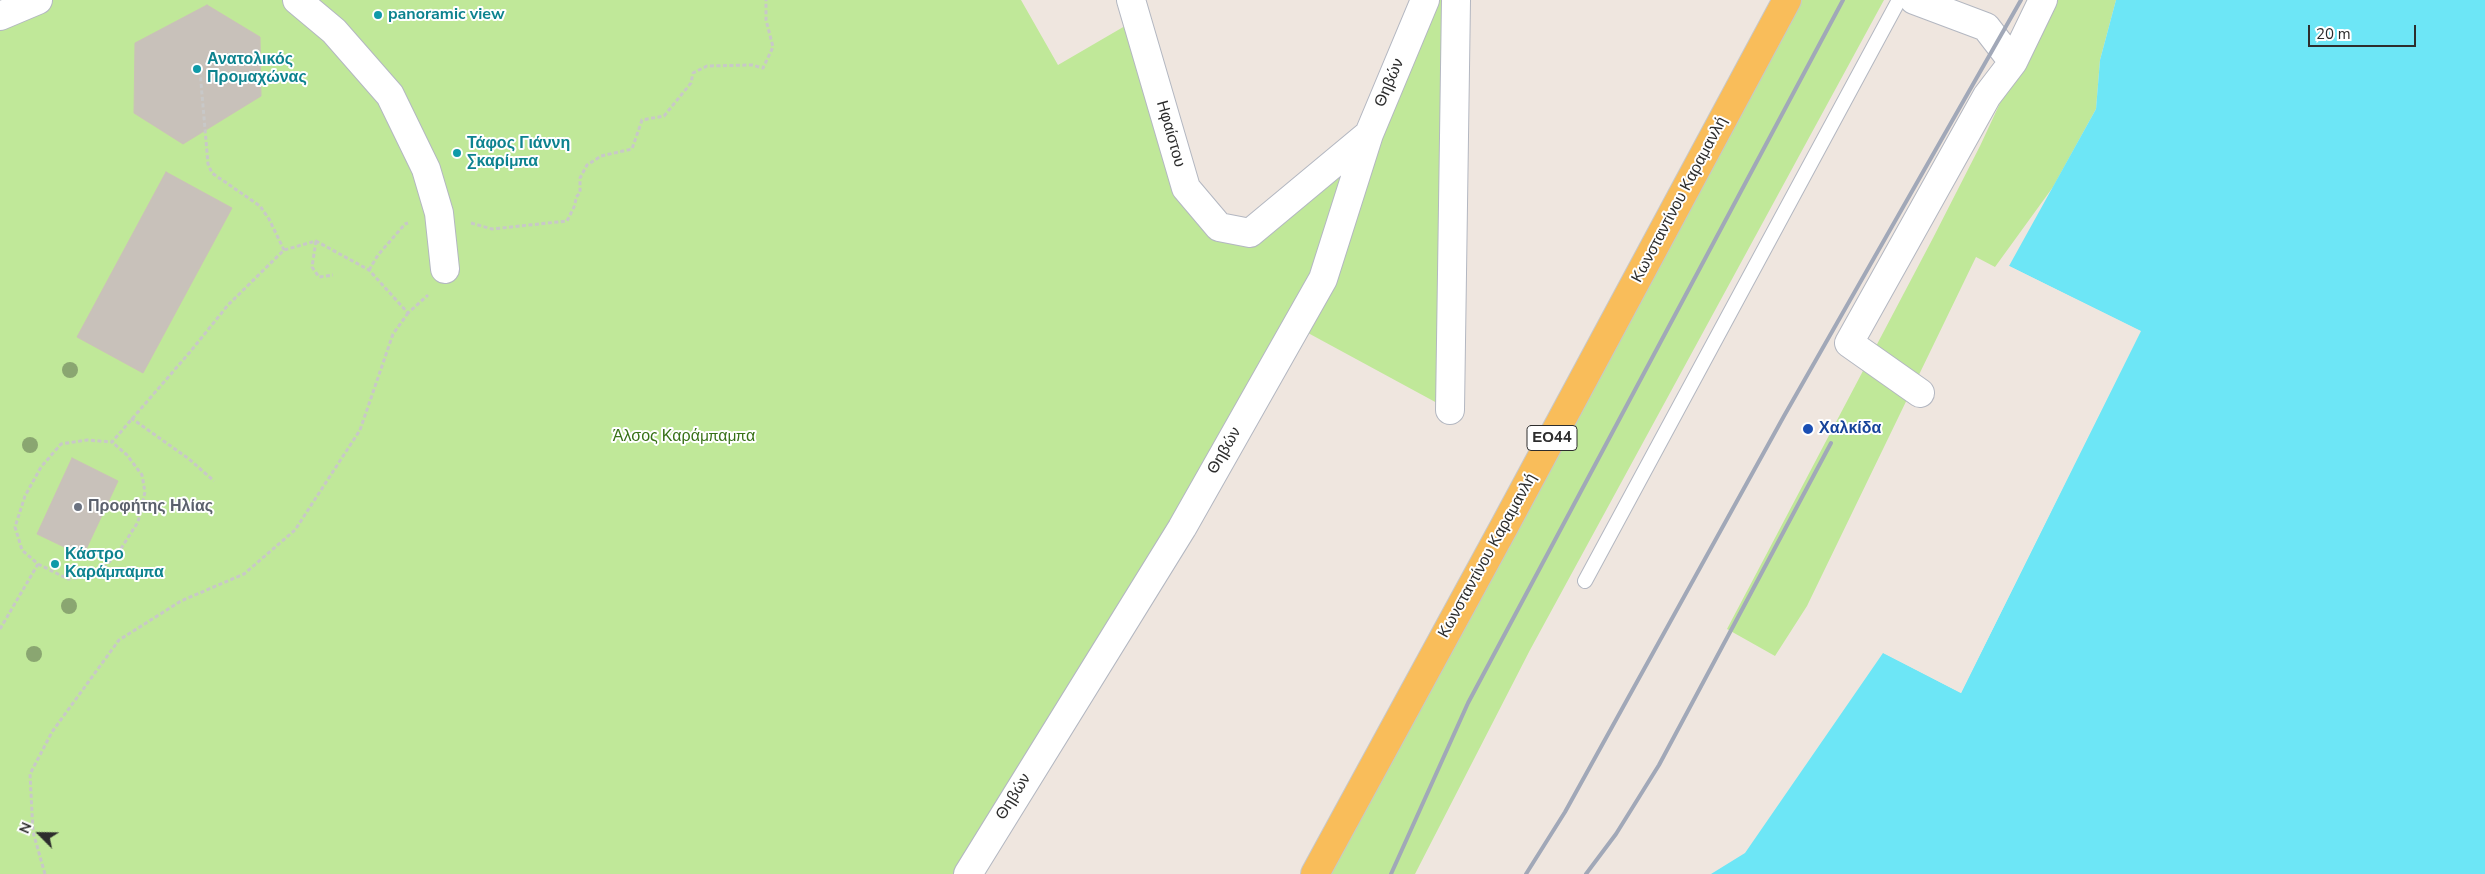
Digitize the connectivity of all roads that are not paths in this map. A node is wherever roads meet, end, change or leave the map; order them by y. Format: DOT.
graph roads {
  1 [pos="38,0"];
  2 [pos="297,0"];
  3 [pos="1131,0"];
  4 [pos="1425,0"];
  5 [pos="1456,0"];
  6 [pos="1787,0"];
  7 [pos="1899,0"];
  8 [pos="1914,0"];
  9 [pos="2043,0"];
  10 [pos="0,16"];
  11 [pos="2013,62"];
  12 [pos="1369,134"];
  13 [pos="445,269"];
  14 [pos="1920,393"];
  15 [pos="1450,410"];
  16 [pos="1585,581"];
  17 [pos="968,874"];
  18 [pos="1314,874"];
  1 -- 10 [label="street"];
  2 -- 13 [label="street"];
  3 -- 12 [label="street, Ηφαίστου"];
  4 -- 12 [label="street, Θηβών"];
  5 -- 15 [label="street"];
  6 -- 18 [label="main road, Κωνσταντίνου Καραμανλή / ΕΟ44"];
  7 -- 16 [label="lane"];
  8 -- 11 [label="street"];
  9 -- 11 [label="street"];
  11 -- 14 [label="street"];
  12 -- 17 [label="street, Θηβών"];
}
